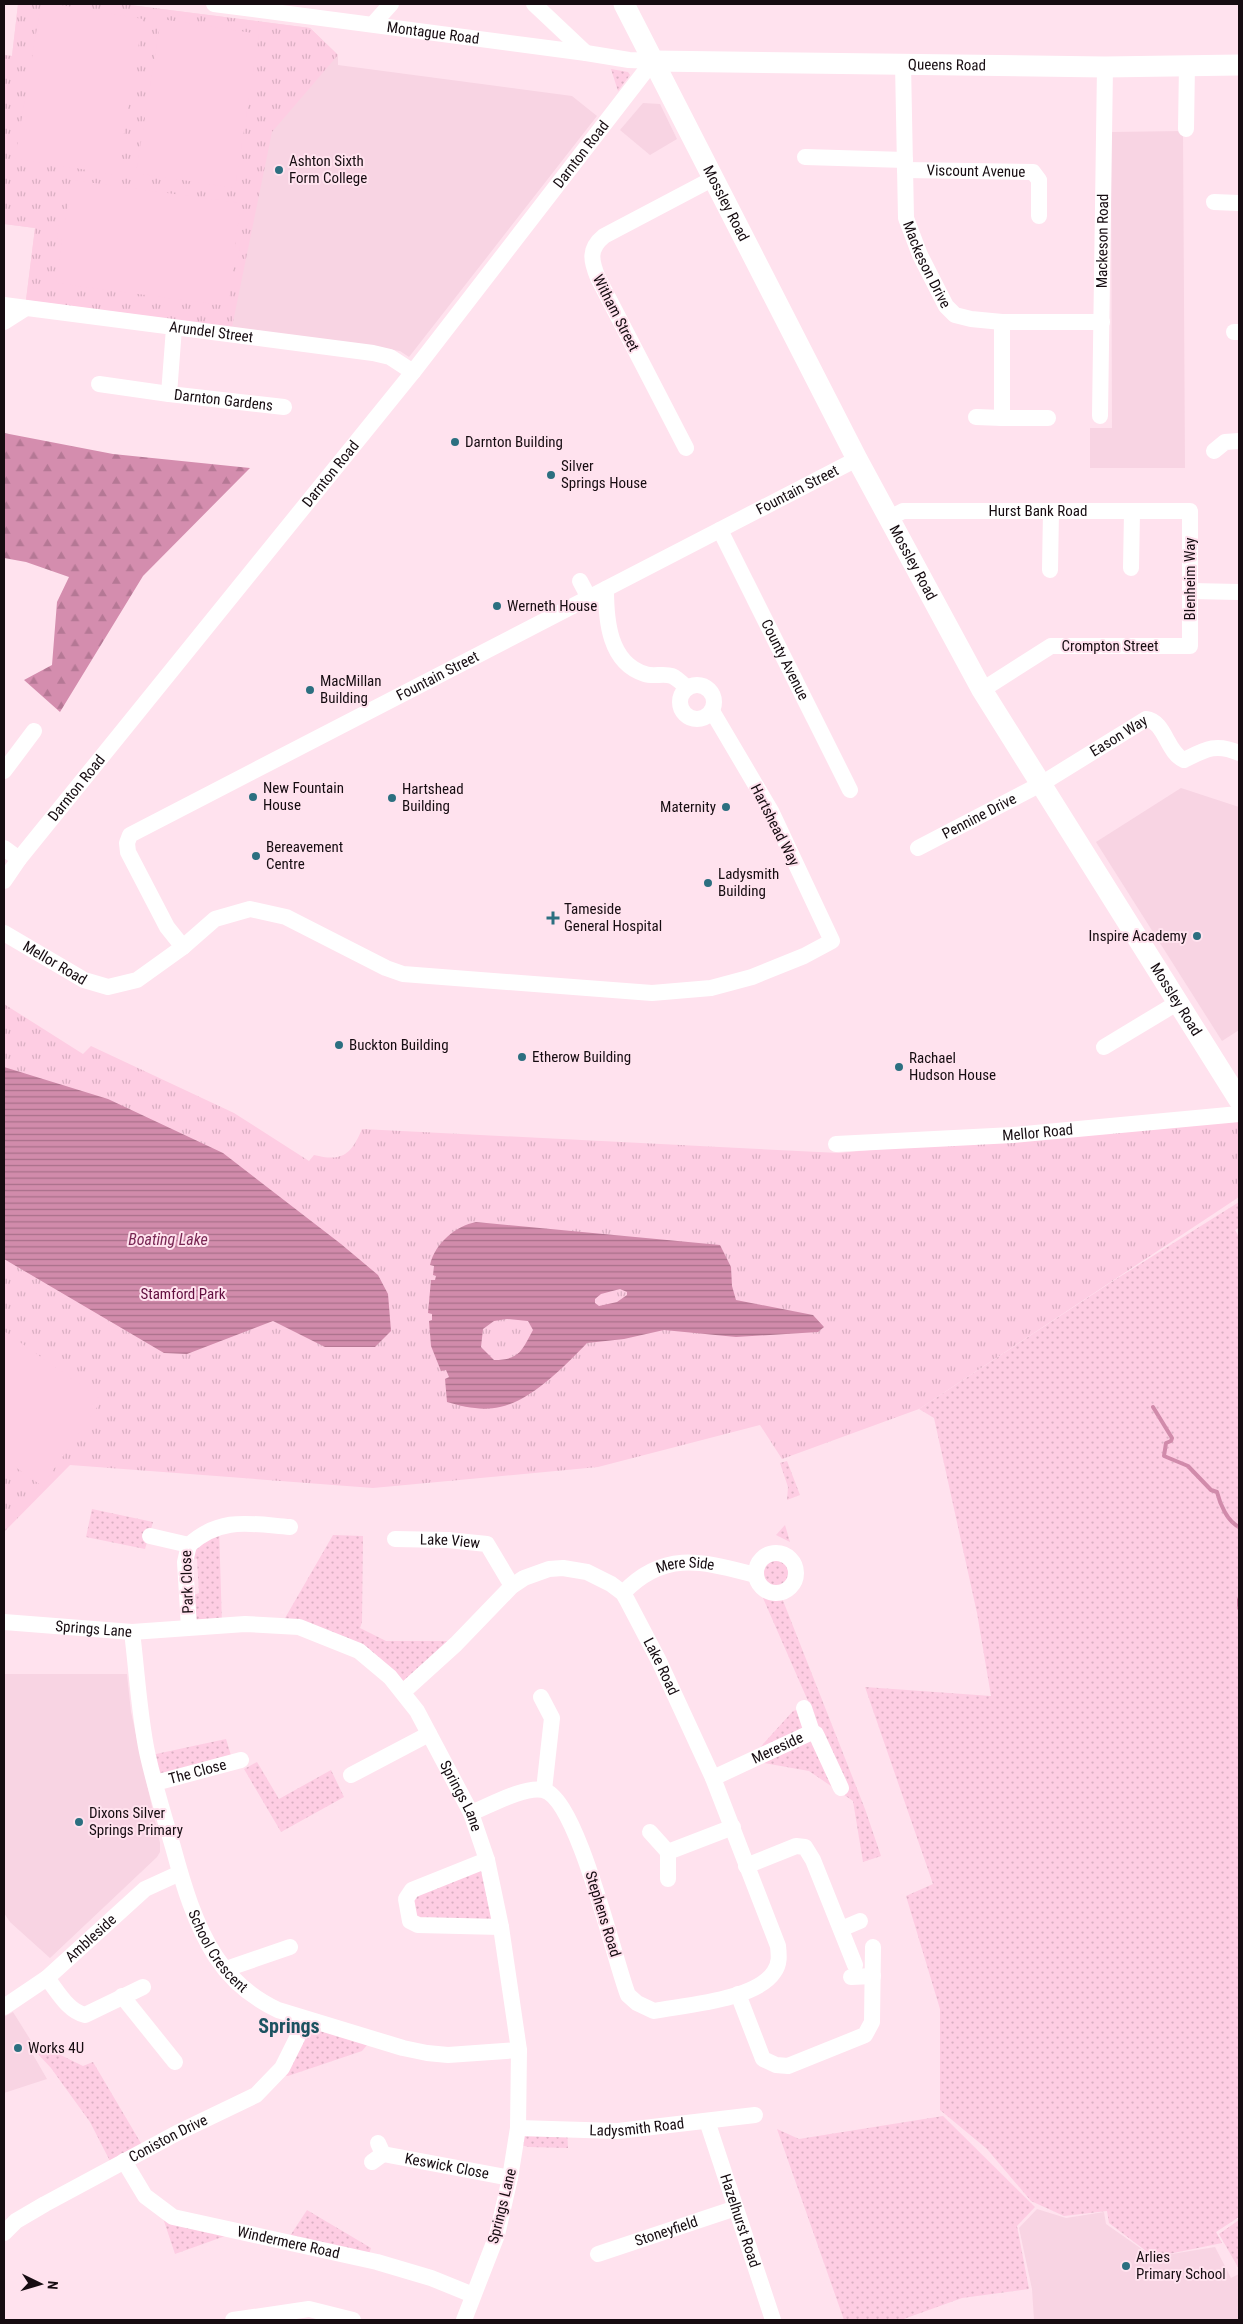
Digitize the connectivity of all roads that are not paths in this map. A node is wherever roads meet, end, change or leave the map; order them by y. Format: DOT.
graph roads {
  1 [pos="214,4"];
  2 [pos="391,4"];
  3 [pos="534,4"];
  4 [pos="624,4"];
  5 [pos="332,11"];
  6 [pos="373,24"];
  7 [pos="586,53"];
  8 [pos="653,61"];
  9 [pos="903,64"];
  10 [pos="1187,64"];
  11 [pos="1239,65"];
  12 [pos="1105,67"];
  13 [pos="1186,130"];
  14 [pos="805,157"];
  15 [pos="905,165"];
  16 [pos="714,178"];
  17 [pos="1214,202"];
  18 [pos="1239,203"];
  19 [pos="1039,216"];
  20 [pos="4,305"];
  21 [pos="26,308"];
  22 [pos="4,322"];
  23 [pos="1002,322"];
  24 [pos="1102,322"];
  25 [pos="174,328"];
  26 [pos="413,372"];
  27 [pos="99,384"];
  28 [pos="169,394"];
  29 [pos="284,407"];
  30 [pos="1100,416"];
  31 [pos="976,417"];
  32 [pos="1002,418"];
  33 [pos="1048,418"];
  34 [pos="1239,441"];
  35 [pos="686,448"];
  36 [pos="1214,451"];
  37 [pos="857,459"];
  38 [pos="1051,511"];
  39 [pos="1190,511"];
  40 [pos="1132,512"];
  41 [pos="888,518"];
  42 [pos="720,530"];
  43 [pos="1132,568"];
  44 [pos="1050,570"];
  45 [pos="580,580"];
  46 [pos="606,589"];
  47 [pos="1191,591"];
  48 [pos="1239,592"];
  49 [pos="590,598"];
  50 [pos="1190,646"];
  51 [pos="687,688"];
  52 [pos="982,690"];
  53 [pos="712,711"];
  54 [pos="34,731"];
  55 [pos="1239,753"];
  56 [pos="4,771"];
  57 [pos="1041,784"];
  58 [pos="850,790"];
  59 [pos="4,848"];
  60 [pos="918,848"];
  61 [pos="19,860"];
  62 [pos="4,881"];
  63 [pos="4,933"];
  64 [pos="183,947"];
  65 [pos="1177,1002"];
  66 [pos="1104,1047"];
  67 [pos="1239,1100"];
  68 [pos="1239,1114"];
  69 [pos="836,1144"];
  70 [pos="290,1527"];
  71 [pos="150,1536"];
  72 [pos="395,1539"];
  73 [pos="189,1545"];
  74 [pos="756,1575"];
  75 [pos="512,1586"];
  76 [pos="623,1593"];
  77 [pos="4,1622"];
  78 [pos="190,1627"];
  79 [pos="132,1632"];
  80 [pos="403,1692"];
  81 [pos="541,1696"];
  82 [pos="804,1708"];
  83 [pos="812,1732"];
  84 [pos="429,1734"];
  85 [pos="241,1760"];
  86 [pos="351,1775"];
  87 [pos="713,1778"];
  88 [pos="155,1783"];
  89 [pos="841,1788"];
  90 [pos="544,1790"];
  91 [pos="471,1813"];
  92 [pos="732,1827"];
  93 [pos="650,1832"];
  94 [pos="668,1852"];
  95 [pos="487,1860"];
  96 [pos="746,1866"];
  97 [pos="180,1873"];
  98 [pos="668,1879"];
  99 [pos="860,1921"];
  100 [pos="501,1928"];
  101 [pos="841,1929"];
  102 [pos="290,1947"];
  103 [pos="873,1947"];
  104 [pos="226,1969"];
  105 [pos="872,1976"];
  106 [pos="47,1978"];
  107 [pos="143,1987"];
  108 [pos="754,1987"];
  109 [pos="738,1994"];
  110 [pos="122,1996"];
  111 [pos="4,2007"];
  112 [pos="300,2018"];
  113 [pos="519,2050"];
  114 [pos="175,2062"];
  115 [pos="755,2115"];
  116 [pos="707,2121"];
  117 [pos="518,2128"];
  118 [pos="378,2153"];
  119 [pos="124,2162"];
  120 [pos="510,2178"];
  121 [pos="736,2208"];
  122 [pos="4,2233"];
  123 [pos="598,2254"];
  124 [pos="473,2295"];
  125 [pos="769,2319"];
  126 [pos="233,2320"];
  127 [pos="353,2320"];
  128 [pos="464,2320"];
  1 -- 5 [label="street, Montague Road"];
  2 -- 6 [label="street"];
  3 -- 7 [label="street"];
  4 -- 8 [label="main road, Mossley Road"];
  5 -- 6 [label="street, Montague Road"];
  6 -- 7 [label="street, Montague Road"];
  7 -- 8 [label="street, Montague Road"];
  8 -- 9 [label="main road, Queens Road"];
  8 -- 16 [label="main road, Mossley Road"];
  8 -- 26 [label="street, Darnton Road"];
  9 -- 12 [label="main road, Queens Road"];
  9 -- 15 [label="street, Mackeson Drive"];
  10 -- 11 [label="main road, Queens Road"];
  10 -- 12 [label="main road, Queens Road"];
  10 -- 13 [label="street"];
  12 -- 24 [label="street, Mackeson Road"];
  14 -- 15 [label="street"];
  15 -- 19 [label="street, Viscount Avenue"];
  15 -- 23 [label="street, Mackeson Drive"];
  16 -- 35 [label="street, Witham Street"];
  16 -- 37 [label="main road, Mossley Road"];
  17 -- 18 [label="street"];
  20 -- 21 [label="street, Arundel Street"];
  21 -- 22 [label="street"];
  21 -- 25 [label="street, Arundel Street"];
  23 -- 24 [label="street, Mackeson Drive"];
  23 -- 32 [label="street"];
  24 -- 30 [label="street, Mackeson Road"];
  25 -- 26 [label="street, Arundel Street"];
  25 -- 28 [label="street, Darnton Gardens"];
  26 -- 61 [label="street, Darnton Road"];
  27 -- 28 [label="street"];
  28 -- 29 [label="street, Darnton Gardens"];
  31 -- 32 [label="street"];
  32 -- 33 [label="street"];
  34 -- 36 [label="street"];
  37 -- 41 [label="main road, Mossley Road"];
  37 -- 42 [label="street, Fountain Street"];
  38 -- 40 [label="street, Hurst Bank Road"];
  38 -- 41 [label="street, Hurst Bank Road"];
  38 -- 44 [label="street"];
  39 -- 40 [label="street, Hurst Bank Road"];
  39 -- 47 [label="street, Blenheim Way"];
  40 -- 43 [label="street"];
  41 -- 52 [label="main road, Mossley Road"];
  42 -- 46 [label="street, Fountain Street"];
  42 -- 58 [label="street, County Avenue"];
  45 -- 49 [label="street"];
  46 -- 49 [label="street, Fountain Street"];
  46 -- 51 [label="street"];
  47 -- 48 [label="street"];
  47 -- 50 [label="street, Blenheim Way"];
  49 -- 64 [label="street, Fountain Street"];
  50 -- 52 [label="street, Crompton Street"];
  51 -- 53 [label="street"];
  51 -- 53 [label="street"];
  52 -- 57 [label="main road, Mossley Road"];
  53 -- 64 [label="street, Hartshead Way"];
  54 -- 56 [label="street"];
  55 -- 57 [label="street, Eason Way"];
  57 -- 60 [label="street, Pennine Drive"];
  57 -- 65 [label="main road, Mossley Road"];
  59 -- 61 [label="street"];
  61 -- 62 [label="street, Darnton Road"];
  63 -- 64 [label="street, Mellor Road"];
  65 -- 66 [label="street"];
  65 -- 67 [label="main road, Mossley Road"];
  68 -- 69 [label="street, Mellor Road"];
  70 -- 73 [label="street"];
  71 -- 73 [label="street, Park Close"];
  72 -- 75 [label="street, Lake View"];
  73 -- 78 [label="street, Park Close"];
  74 -- 76 [label="street, Mere Side"];
  75 -- 76 [label="street, Lake Road"];
  75 -- 80 [label="street, Lake Road"];
  76 -- 87 [label="street, Lake Road"];
  77 -- 79 [label="street, Springs Lane"];
  78 -- 79 [label="street, Springs Lane"];
  78 -- 80 [label="street, Springs Lane"];
  79 -- 88 [label="street, School Crescent"];
  80 -- 84 [label="street, Springs Lane"];
  81 -- 90 [label="street"];
  82 -- 83 [label="street"];
  83 -- 87 [label="street, Mereside"];
  83 -- 89 [label="street, Mereside"];
  84 -- 86 [label="street"];
  84 -- 91 [label="street, Springs Lane"];
  85 -- 88 [label="street, The Close"];
  87 -- 92 [label="street, Lake Road"];
  88 -- 97 [label="street, School Crescent"];
  90 -- 91 [label="street"];
  90 -- 109 [label="street, Stephens Road"];
  91 -- 95 [label="street, Springs Lane"];
  92 -- 94 [label="street"];
  92 -- 96 [label="street, Lake Road"];
  93 -- 94 [label="street"];
  94 -- 98 [label="street"];
  95 -- 100 [label="street, Springs Lane"];
  95 -- 100 [label="street"];
  96 -- 101 [label="street"];
  96 -- 108 [label="street, Lake Road"];
  97 -- 104 [label="street, School Crescent"];
  97 -- 106 [label="street, Ambleside"];
  99 -- 101 [label="street"];
  100 -- 113 [label="street, Springs Lane"];
  101 -- 105 [label="street"];
  102 -- 104 [label="street"];
  103 -- 105 [label="street"];
  104 -- 112 [label="street, School Crescent"];
  105 -- 109 [label="street"];
  106 -- 110 [label="street"];
  106 -- 111 [label="street, Ambleside"];
  107 -- 110 [label="street"];
  108 -- 109 [label="street, Stephens Road"];
  110 -- 114 [label="street"];
  112 -- 113 [label="street, School Crescent"];
  112 -- 119 [label="street, Coniston Drive"];
  113 -- 117 [label="street, Springs Lane"];
  115 -- 116 [label="street, Ladysmith Road"];
  116 -- 117 [label="street, Ladysmith Road"];
  116 -- 121 [label="street, Hazelhurst Road"];
  117 -- 120 [label="street, Springs Lane"];
  118 -- 120 [label="street, Keswick Close"];
  119 -- 122 [label="street, Coniston Drive"];
  119 -- 124 [label="street, Windermere Road"];
  120 -- 124 [label="street, Springs Lane"];
  121 -- 123 [label="street, Stoneyfield"];
  121 -- 125 [label="street, Hazelhurst Road"];
  124 -- 128 [label="street, Springs Lane"];
  126 -- 127 [label="street"];
}
